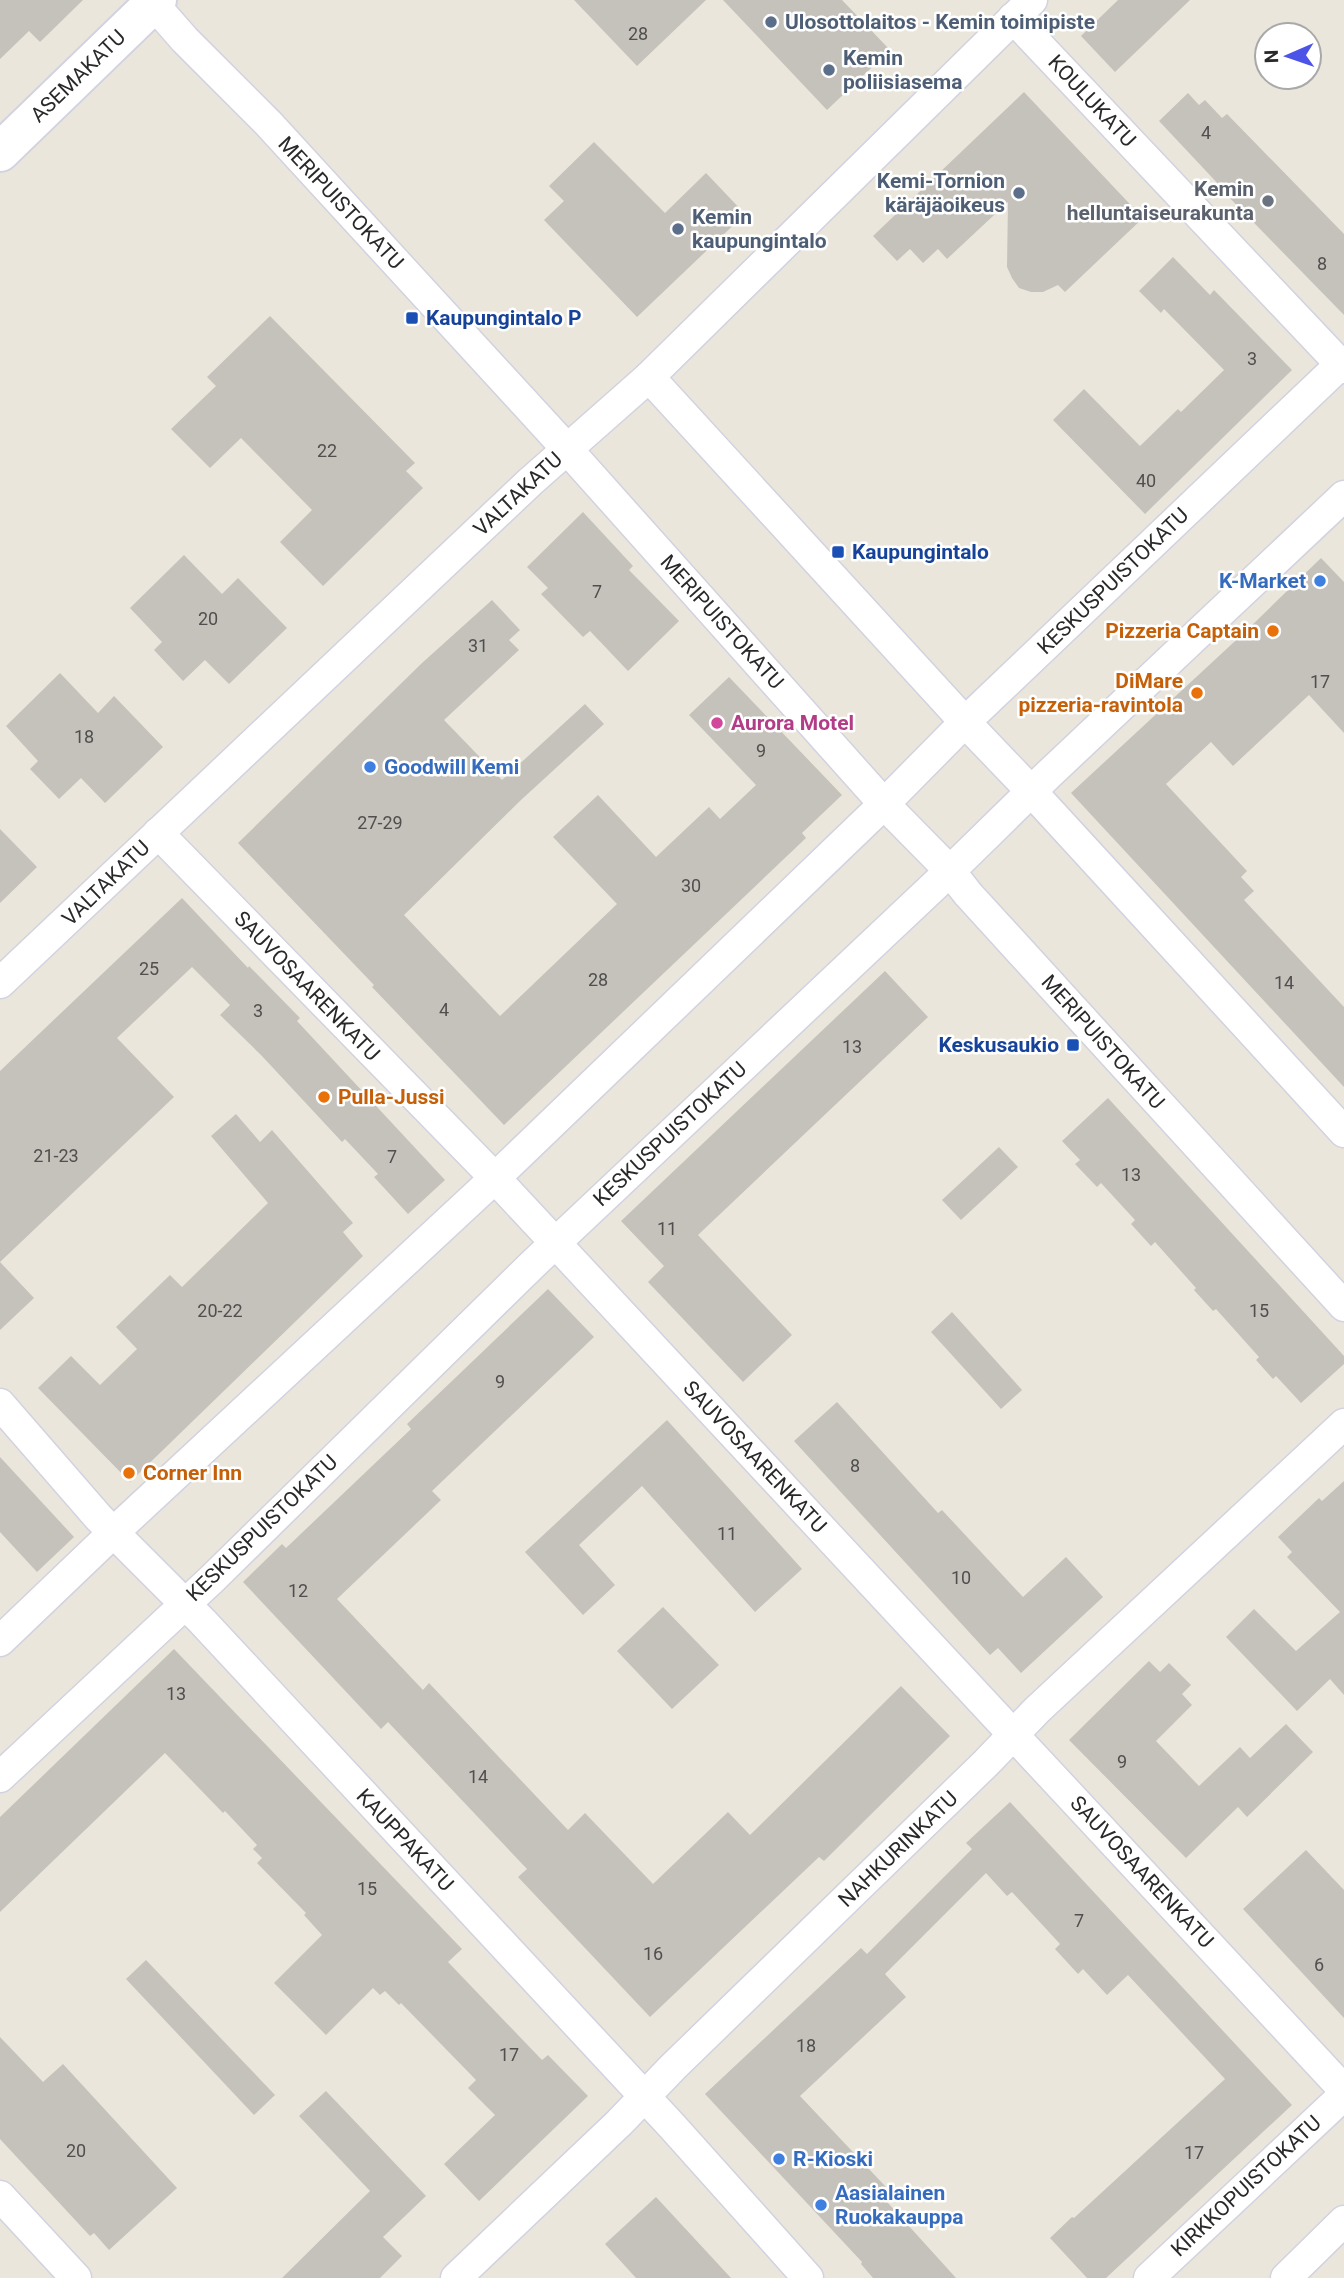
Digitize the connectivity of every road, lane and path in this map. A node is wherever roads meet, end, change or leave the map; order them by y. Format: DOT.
graph roads {
  1 [pos="153,1"];
  2 [pos="1022,9"];
  3 [pos="0,152"];
  4 [pos="1343,364"];
  5 [pos="649,377"];
  6 [pos="567,449"];
  7 [pos="1344,496"];
  8 [pos="965,722"];
  9 [pos="1031,791"];
  10 [pos="884,804"];
  11 [pos="158,833"];
  12 [pos="950,871"];
  13 [pos="0,983"];
  14 [pos="1344,1132"];
  15 [pos="495,1178"];
  16 [pos="556,1243"];
  17 [pos="1344,1306"];
  18 [pos="0,1405"];
  19 [pos="1344,1424"];
  20 [pos="114,1532"];
  21 [pos="185,1604"];
  22 [pos="0,1641"];
  23 [pos="1014,1735"];
  24 [pos="0,1776"];
  25 [pos="1344,2092"];
  26 [pos="644,2097"];
  27 [pos="0,2196"];
  28 [pos="1344,2221"];
  29 [pos="76,2278"];
  30 [pos="456,2278"];
  31 [pos="808,2278"];
  32 [pos="1149,2278"];
  33 [pos="1286,2278"];
  1 -- 3 [label="main road, ASEMAKATU"];
  1 -- 6 [label="street, MERIPUISTOKATU"];
  2 -- 4 [label="street, KOULUKATU"];
  2 -- 5 [label="street, VALTAKATU"];
  4 -- 8 [label="street, KESKUSPUISTOKATU"];
  5 -- 6 [label="street, VALTAKATU"];
  5 -- 8 [label="street"];
  6 -- 10 [label="street, MERIPUISTOKATU"];
  6 -- 11 [label="street, VALTAKATU"];
  7 -- 9 [label="street, KESKUSPUISTOKATU"];
  8 -- 9 [label="street"];
  8 -- 10 [label="street, KESKUSPUISTOKATU"];
  9 -- 12 [label="street, KESKUSPUISTOKATU"];
  9 -- 14 [label="street"];
  10 -- 12 [label="street, MERIPUISTOKATU"];
  10 -- 15 [label="street, KESKUSPUISTOKATU"];
  11 -- 13 [label="street, VALTAKATU"];
  11 -- 15 [label="street, SAUVOSAARENKATU"];
  12 -- 16 [label="street, KESKUSPUISTOKATU"];
  12 -- 17 [label="street, MERIPUISTOKATU"];
  15 -- 16 [label="street, SAUVOSAARENKATU"];
  15 -- 20 [label="street, KESKUSPUISTOKATU"];
  16 -- 21 [label="street, KESKUSPUISTOKATU"];
  16 -- 23 [label="street, SAUVOSAARENKATU"];
  18 -- 20 [label="street, KAUPPAKATU"];
  19 -- 23 [label="street, NAHKURINKATU"];
  20 -- 21 [label="street, KAUPPAKATU"];
  20 -- 22 [label="street, KESKUSPUISTOKATU"];
  21 -- 24 [label="street, KESKUSPUISTOKATU"];
  21 -- 26 [label="street, KAUPPAKATU"];
  23 -- 25 [label="street, SAUVOSAARENKATU"];
  23 -- 26 [label="street, NAHKURINKATU"];
  25 -- 32 [label="street, KIRKKOPUISTOKATU"];
  26 -- 30 [label="street, NAHKURINKATU"];
  26 -- 31 [label="street, KAUPPAKATU"];
  27 -- 29 [label="street"];
  28 -- 33 [label="street"];
}
